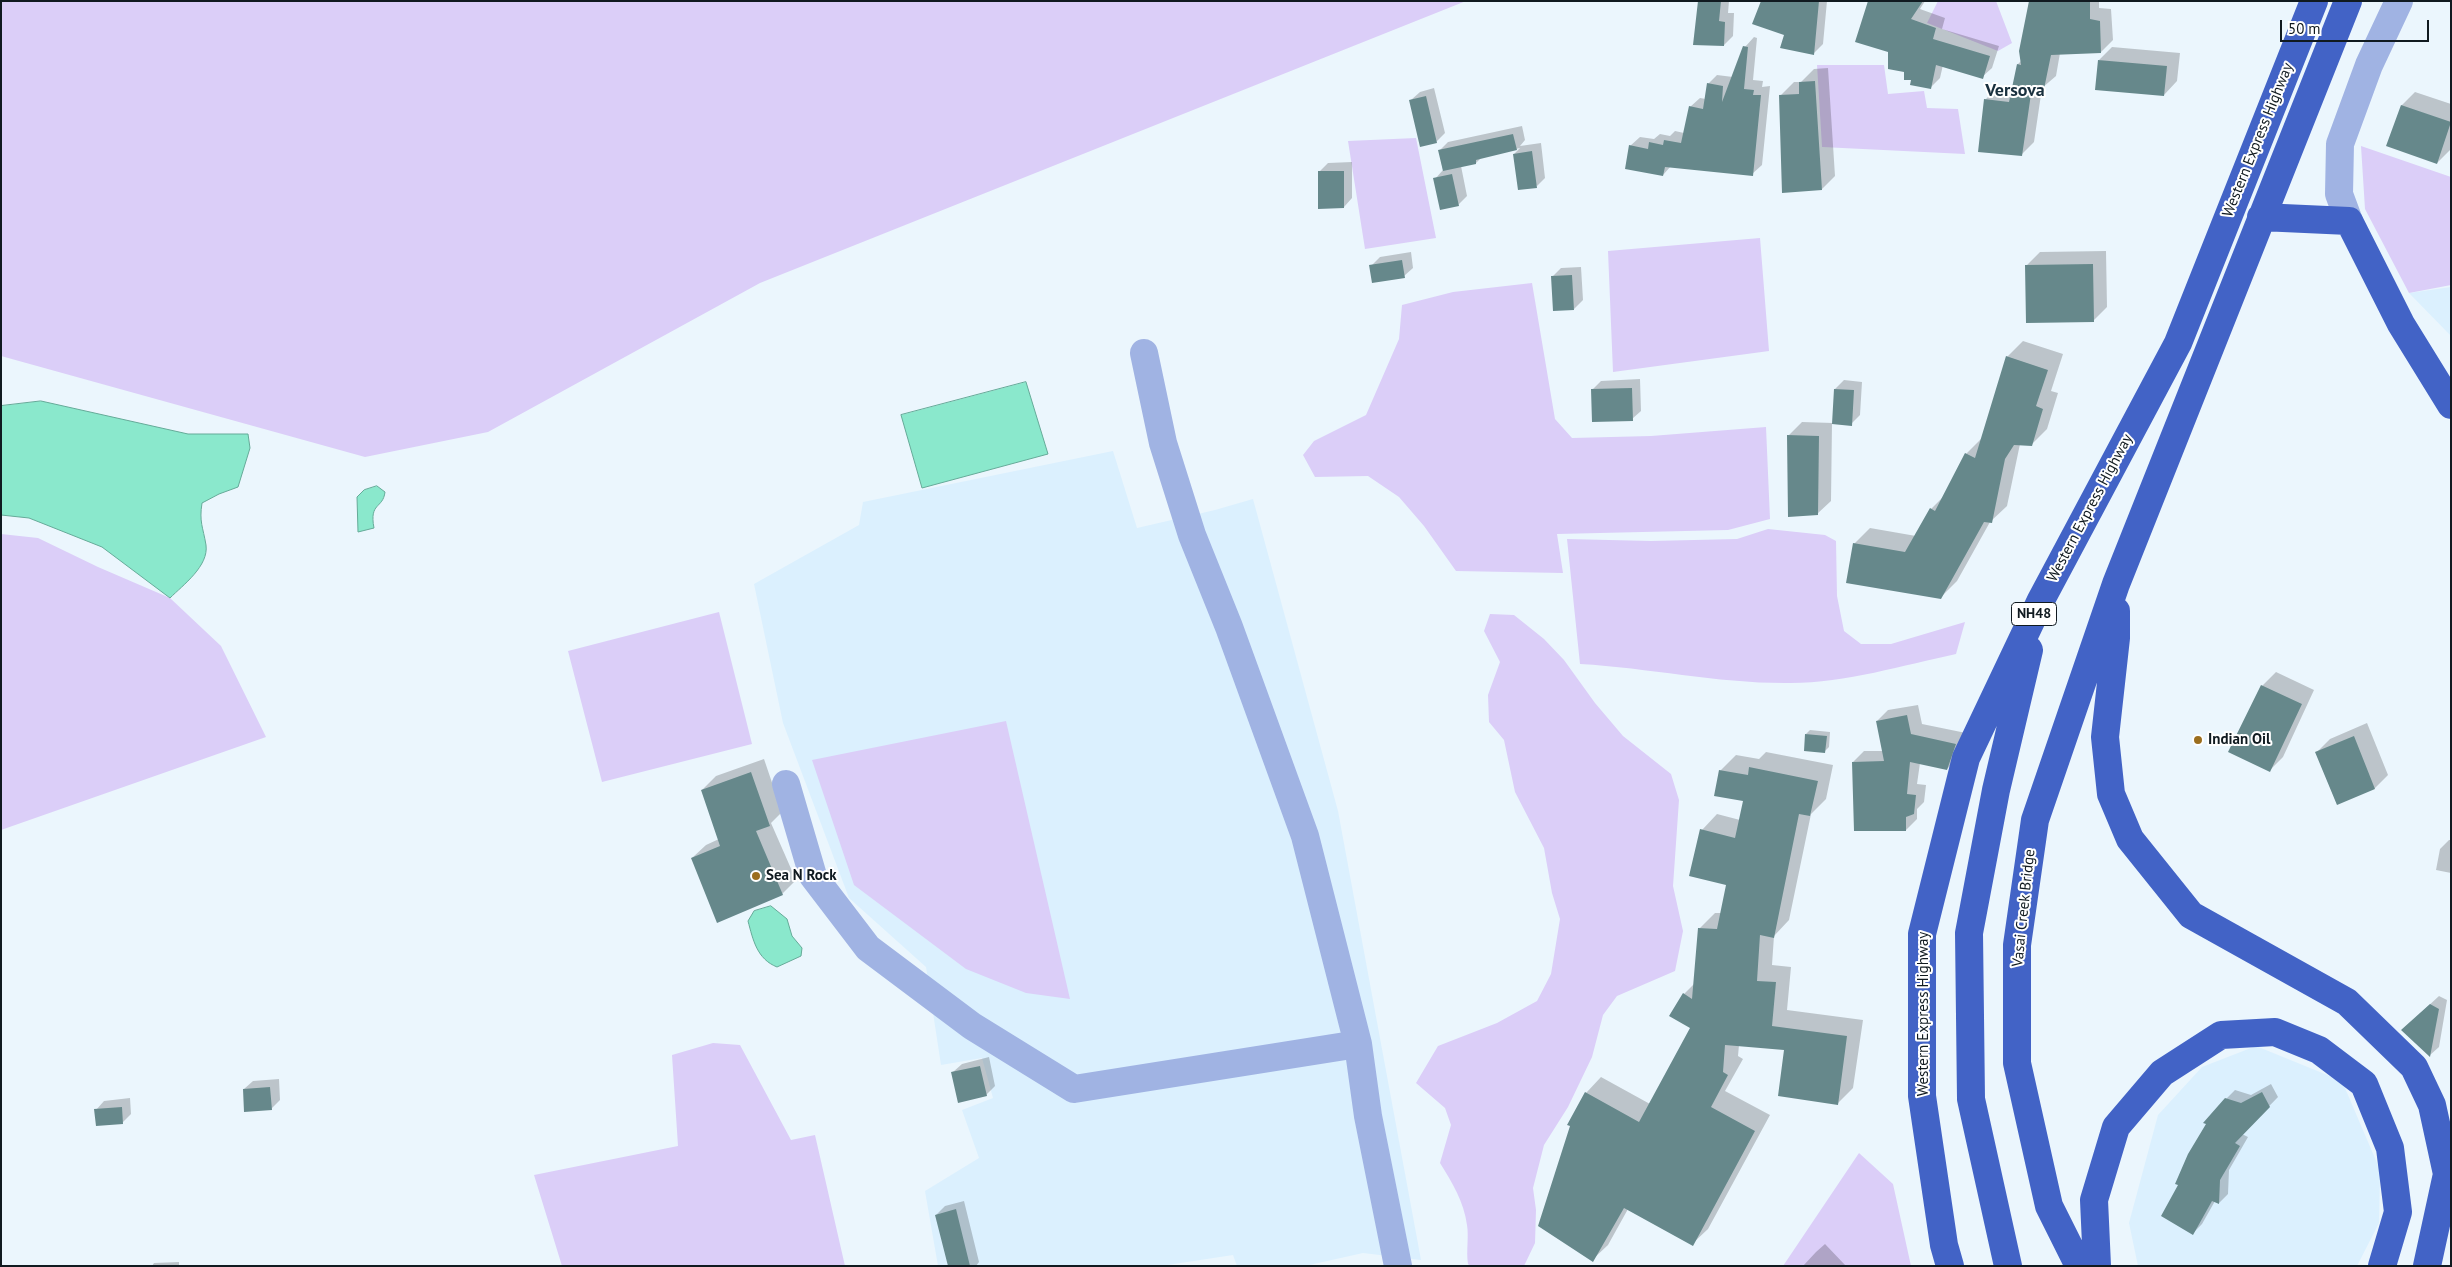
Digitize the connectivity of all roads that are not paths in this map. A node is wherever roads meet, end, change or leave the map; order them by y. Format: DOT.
graph roads {
  1 [pos="2314,1"];
  2 [pos="2348,1"];
  3 [pos="2399,1"];
  4 [pos="2261,217"];
  5 [pos="2349,222"];
  6 [pos="1144,353"];
  7 [pos="2451,406"];
  8 [pos="2116,584"];
  9 [pos="2041,600"];
  10 [pos="786,784"];
  11 [pos="1358,1044"];
  12 [pos="2449,1166"];
  13 [pos="1398,1266"];
  14 [pos="1950,1266"];
  15 [pos="2008,1266"];
  16 [pos="2079,1266"];
  17 [pos="2097,1266"];
  18 [pos="2382,1266"];
  19 [pos="2427,1266"];
  1 -- 9 [label="highway, Western Express Highway / NH48"];
  2 -- 4 [label="highway, Western Express Highway"];
  3 -- 5 [label="street"];
  4 -- 5 [label="highway"];
  4 -- 8 [label="highway, Western Express Highway"];
  5 -- 7 [label="highway"];
  6 -- 11 [label="street"];
  8 -- 12 [label="highway"];
  8 -- 16 [label="highway, Vasai Creek Bridge"];
  9 -- 14 [label="highway, Western Express Highway / NH48"];
  9 -- 15 [label="highway"];
  10 -- 11 [label="street"];
  11 -- 13 [label="street"];
  12 -- 19 [label="highway"];
  17 -- 18 [label="highway"];
}
